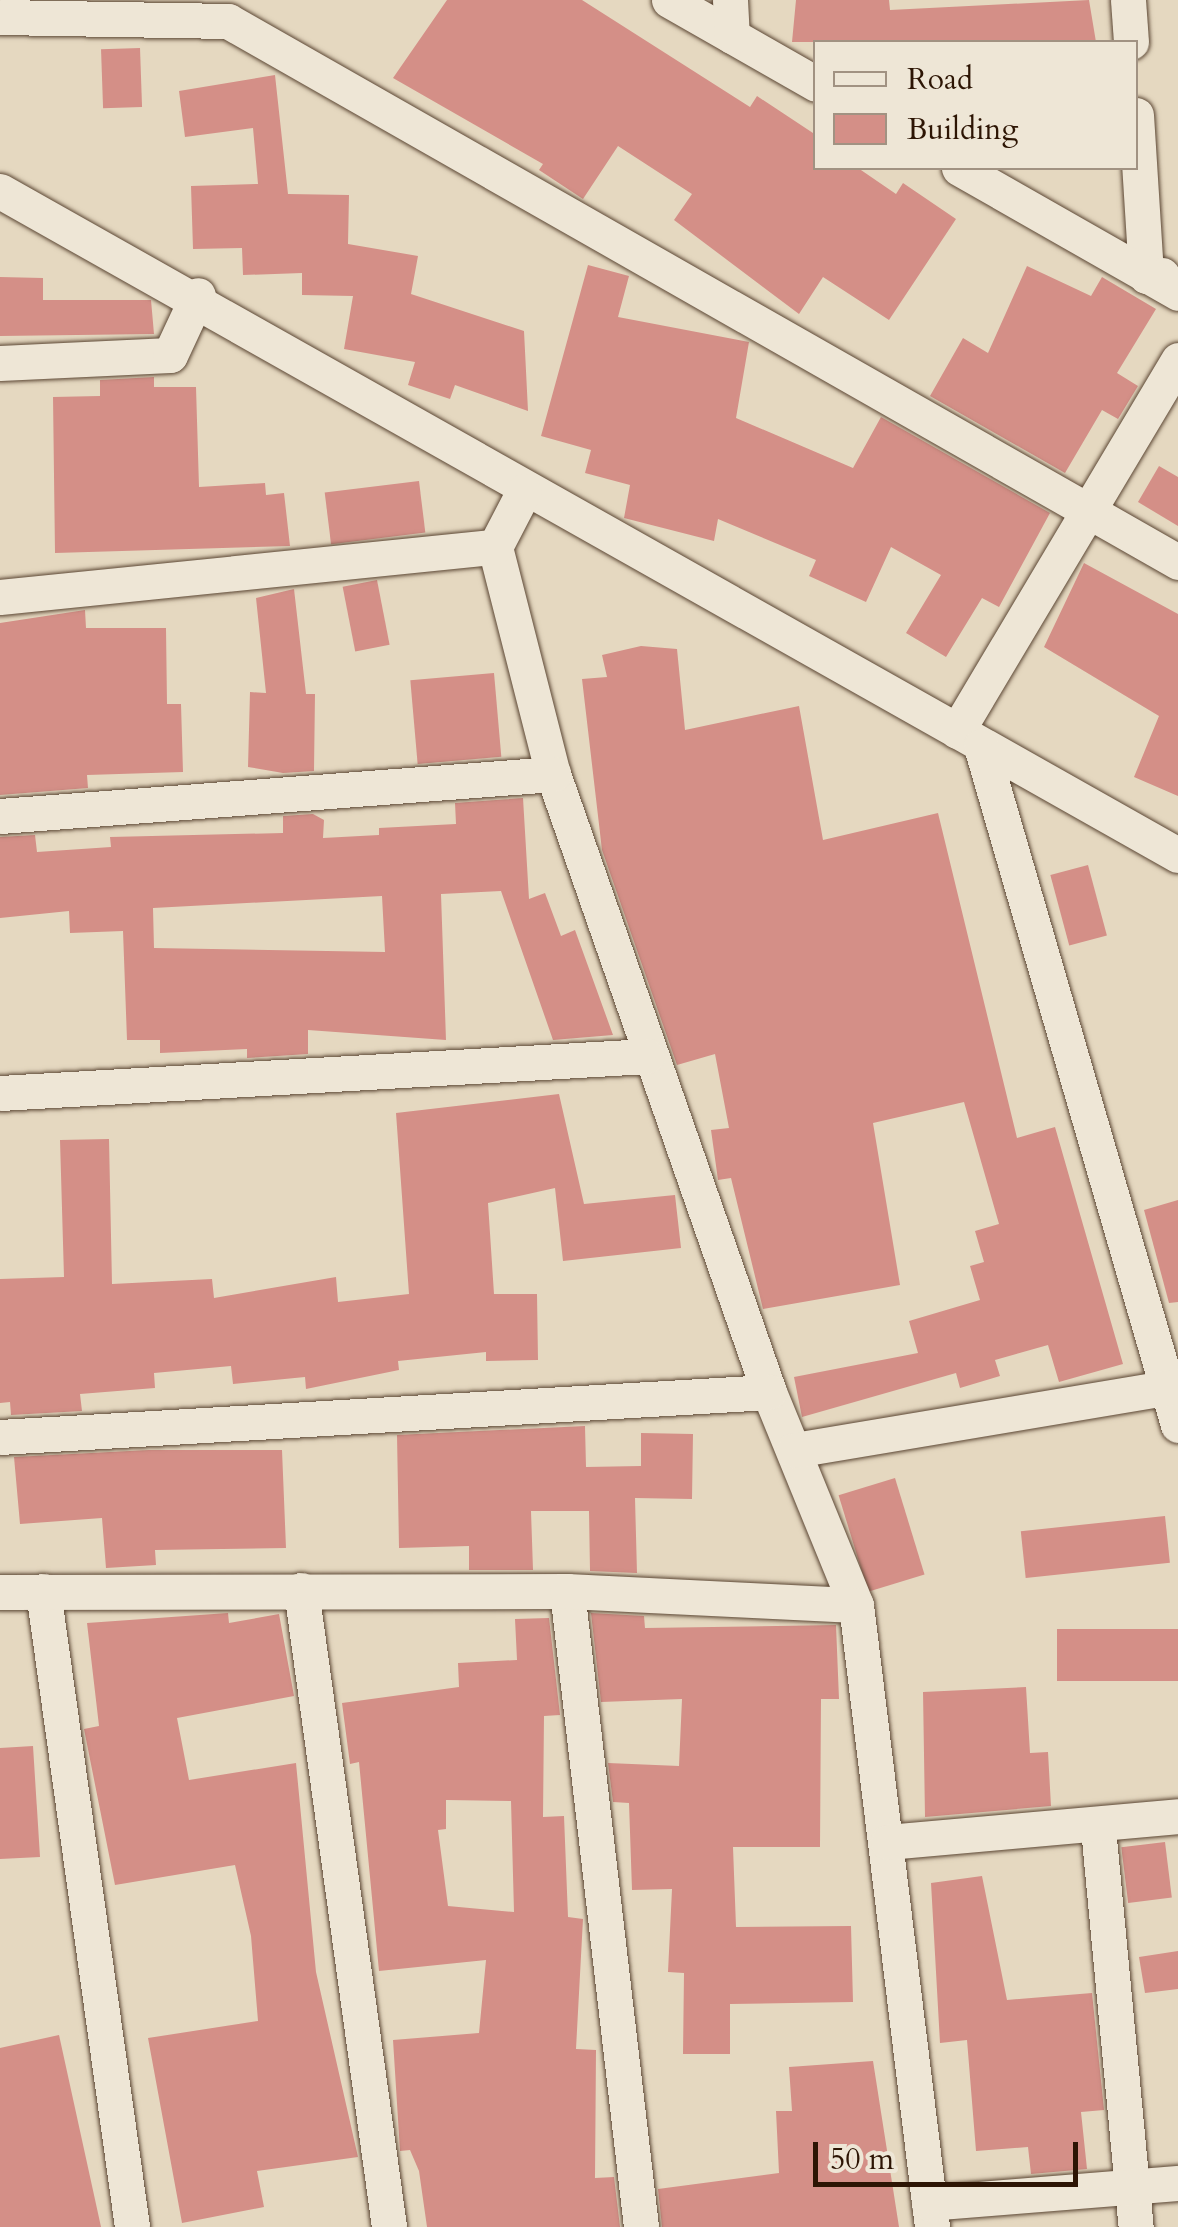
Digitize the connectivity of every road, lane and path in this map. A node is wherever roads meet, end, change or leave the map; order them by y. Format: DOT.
graph roads {
  1 [pos="670,0"];
  2 [pos="730,0"];
  3 [pos="1128,0"];
  4 [pos="0,17"];
  5 [pos="732,36"];
  6 [pos="1131,40"];
  7 [pos="813,82"];
  8 [pos="1138,127"];
  9 [pos="963,170"];
  10 [pos="0,191"];
  11 [pos="1162,275"];
  12 [pos="1178,293"];
  13 [pos="198,295"];
  14 [pos="1178,360"];
  15 [pos="0,363"];
  16 [pos="524,491"];
  17 [pos="1086,512"];
  18 [pos="495,547"];
  19 [pos="1178,562"];
  20 [pos="0,596"];
  21 [pos="969,738"];
  22 [pos="553,774"];
  23 [pos="0,816"];
  24 [pos="1178,856"];
  25 [pos="647,1056"];
  26 [pos="0,1093"];
  27 [pos="1174,1386"];
  28 [pos="769,1392"];
  29 [pos="1178,1425"];
  30 [pos="0,1437"];
  31 [pos="794,1450"];
  32 [pos="301,1590"];
  33 [pos="566,1591"];
  34 [pos="0,1592"];
  35 [pos="43,1592"];
  36 [pos="856,1605"];
  37 [pos="1178,1816"];
  38 [pos="1098,1828"];
  39 [pos="888,1842"];
  40 [pos="1178,2183"];
  41 [pos="1132,2185"];
  42 [pos="931,2215"];
  43 [pos="132,2227"];
  44 [pos="389,2227"];
  45 [pos="642,2227"];
  46 [pos="1136,2227"];
  1 -- 5 [label="street"];
  2 -- 5 [label="street"];
  3 -- 6 [label="street"];
  4 -- 17 [label="street"];
  5 -- 7 [label="street"];
  8 -- 11 [label="street"];
  9 -- 11 [label="street"];
  10 -- 13 [label="street"];
  11 -- 12 [label="street"];
  13 -- 15 [label="street"];
  13 -- 16 [label="street"];
  14 -- 17 [label="street"];
  16 -- 18 [label="street"];
  16 -- 21 [label="street"];
  17 -- 19 [label="street"];
  17 -- 21 [label="street"];
  18 -- 20 [label="street"];
  18 -- 22 [label="street"];
  21 -- 24 [label="street"];
  21 -- 27 [label="street"];
  22 -- 23 [label="street"];
  22 -- 25 [label="street"];
  25 -- 26 [label="street"];
  25 -- 28 [label="street"];
  27 -- 29 [label="street"];
  27 -- 31 [label="street"];
  28 -- 30 [label="street"];
  28 -- 31 [label="street"];
  31 -- 36 [label="street"];
  32 -- 33 [label="street"];
  32 -- 35 [label="street"];
  32 -- 44 [label="street"];
  33 -- 36 [label="street"];
  33 -- 45 [label="street"];
  34 -- 35 [label="street"];
  35 -- 43 [label="street"];
  36 -- 39 [label="street"];
  37 -- 38 [label="street"];
  38 -- 39 [label="street"];
  38 -- 41 [label="street"];
  39 -- 42 [label="street"];
  40 -- 41 [label="street"];
  41 -- 42 [label="street"];
  41 -- 46 [label="street"];
}
